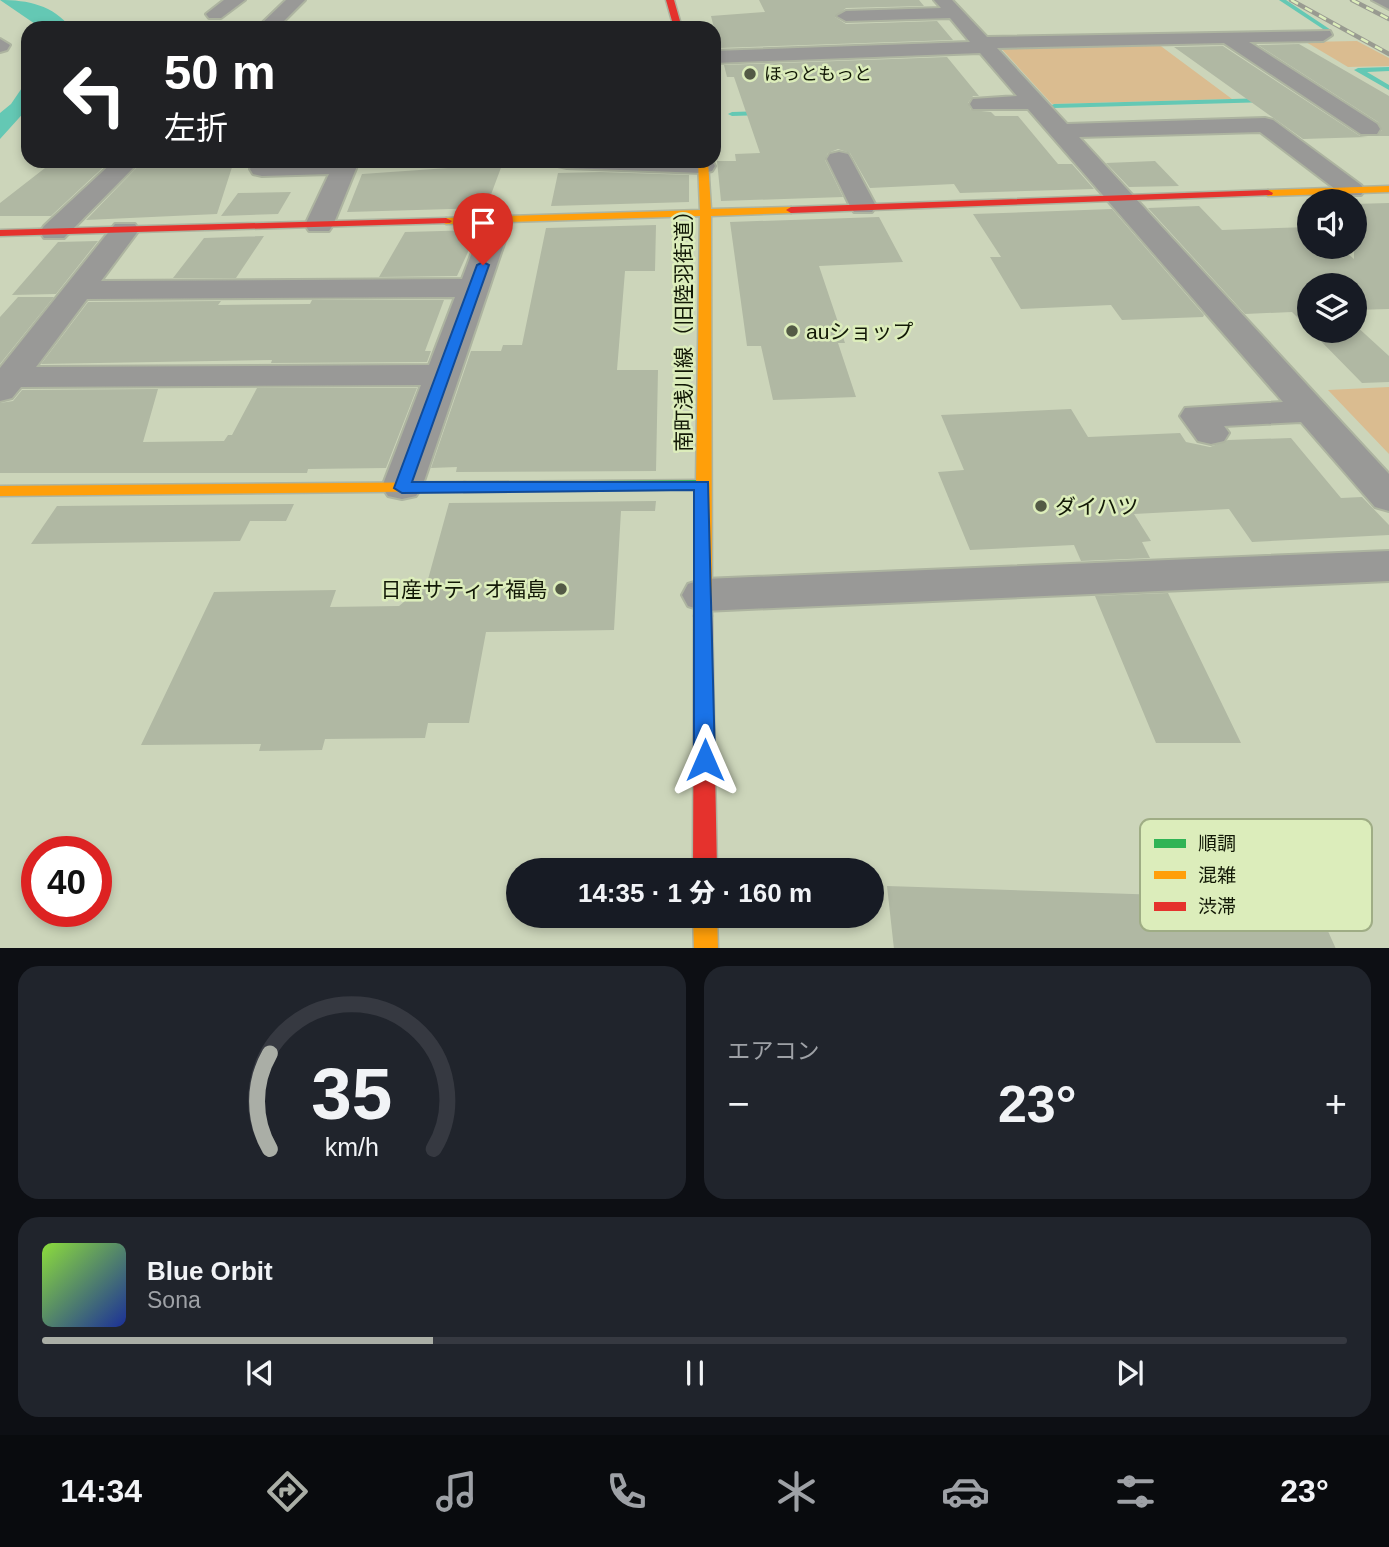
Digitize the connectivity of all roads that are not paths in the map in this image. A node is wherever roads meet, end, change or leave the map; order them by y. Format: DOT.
graph roads {
  1 [pos="236,0"];
  2 [pos="296,0"];
  3 [pos="670,0"];
  4 [pos="1381,0"];
  5 [pos="1389,4"];
  6 [pos="948,7"];
  7 [pos="215,14"];
  8 [pos="846,16"];
  9 [pos="274,21"];
  10 [pos="676,21"];
  11 [pos="1323,35"];
  12 [pos="1228,37"];
  13 [pos="983,45"];
  14 [pos="721,57"];
  15 [pos="1035,102"];
  16 [pos="981,104"];
  17 [pos="1369,129"];
  18 [pos="1061,131"];
  19 [pos="839,159"];
  20 [pos="121,168"];
  21 [pos="290,168"];
  22 [pos="344,168"];
  23 [pos="703,168"];
  24 [pos="262,169"];
  25 [pos="1352,189"];
  26 [pos="1389,189"];
  27 [pos="1367,190"];
  28 [pos="1297,192"];
  29 [pos="1121,197"];
  30 [pos="863,206"];
  31 [pos="706,211"];
  32 [pos="498,220"];
  33 [pos="319,225"];
  34 [pos="125,230"];
  35 [pos="54,232"];
  36 [pos="0,233"];
  37 [pos="475,288"];
  38 [pos="78,290"];
  39 [pos="442,375"];
  40 [pos="6,384"];
  41 [pos="1312,411"];
  42 [pos="1211,433"];
  43 [pos="702,485"];
  44 [pos="402,488"];
  45 [pos="0,491"];
  46 [pos="1389,498"];
  47 [pos="1389,566"];
  48 [pos="704,595"];
  49 [pos="705,858"];
  50 [pos="705,928"];
  51 [pos="706,948"];
  1 -- 7 [label="street"];
  2 -- 9 [label="street"];
  3 -- 10 [label="street"];
  4 -- 5 [label="street"];
  6 -- 8 [label="street"];
  6 -- 13 [label="street"];
  11 -- 12 [label="street"];
  12 -- 13 [label="street"];
  12 -- 17 [label="street"];
  13 -- 14 [label="street"];
  13 -- 15 [label="street"];
  15 -- 16 [label="street"];
  15 -- 18 [label="street"];
  18 -- 25 [label="street"];
  18 -- 29 [label="street"];
  19 -- 30 [label="street"];
  20 -- 35 [label="street"];
  21 -- 24 [label="street"];
  22 -- 33 [label="street"];
  23 -- 31 [label="street, 南町浅川線（旧陸羽街道）"];
  26 -- 27 [label="street"];
  28 -- 29 [label="street"];
  29 -- 30 [label="street"];
  29 -- 41 [label="street"];
  30 -- 31 [label="street"];
  31 -- 32 [label="street"];
  31 -- 43 [label="street, 南町浅川線（旧陸羽街道）"];
  32 -- 33 [label="street"];
  32 -- 37 [label="street"];
  33 -- 34 [label="street"];
  34 -- 35 [label="street"];
  34 -- 38 [label="street"];
  35 -- 36 [label="street"];
  37 -- 38 [label="street"];
  37 -- 39 [label="street"];
  38 -- 40 [label="street"];
  39 -- 40 [label="street"];
  39 -- 44 [label="street"];
  41 -- 42 [label="street"];
  41 -- 46 [label="street"];
  43 -- 44 [label="street"];
  43 -- 48 [label="street, 南町浅川線（旧陸羽街道）"];
  44 -- 45 [label="street"];
  47 -- 48 [label="street"];
  48 -- 49 [label="street, 南町浅川線（旧陸羽街道）"];
  50 -- 51 [label="street"];
}
